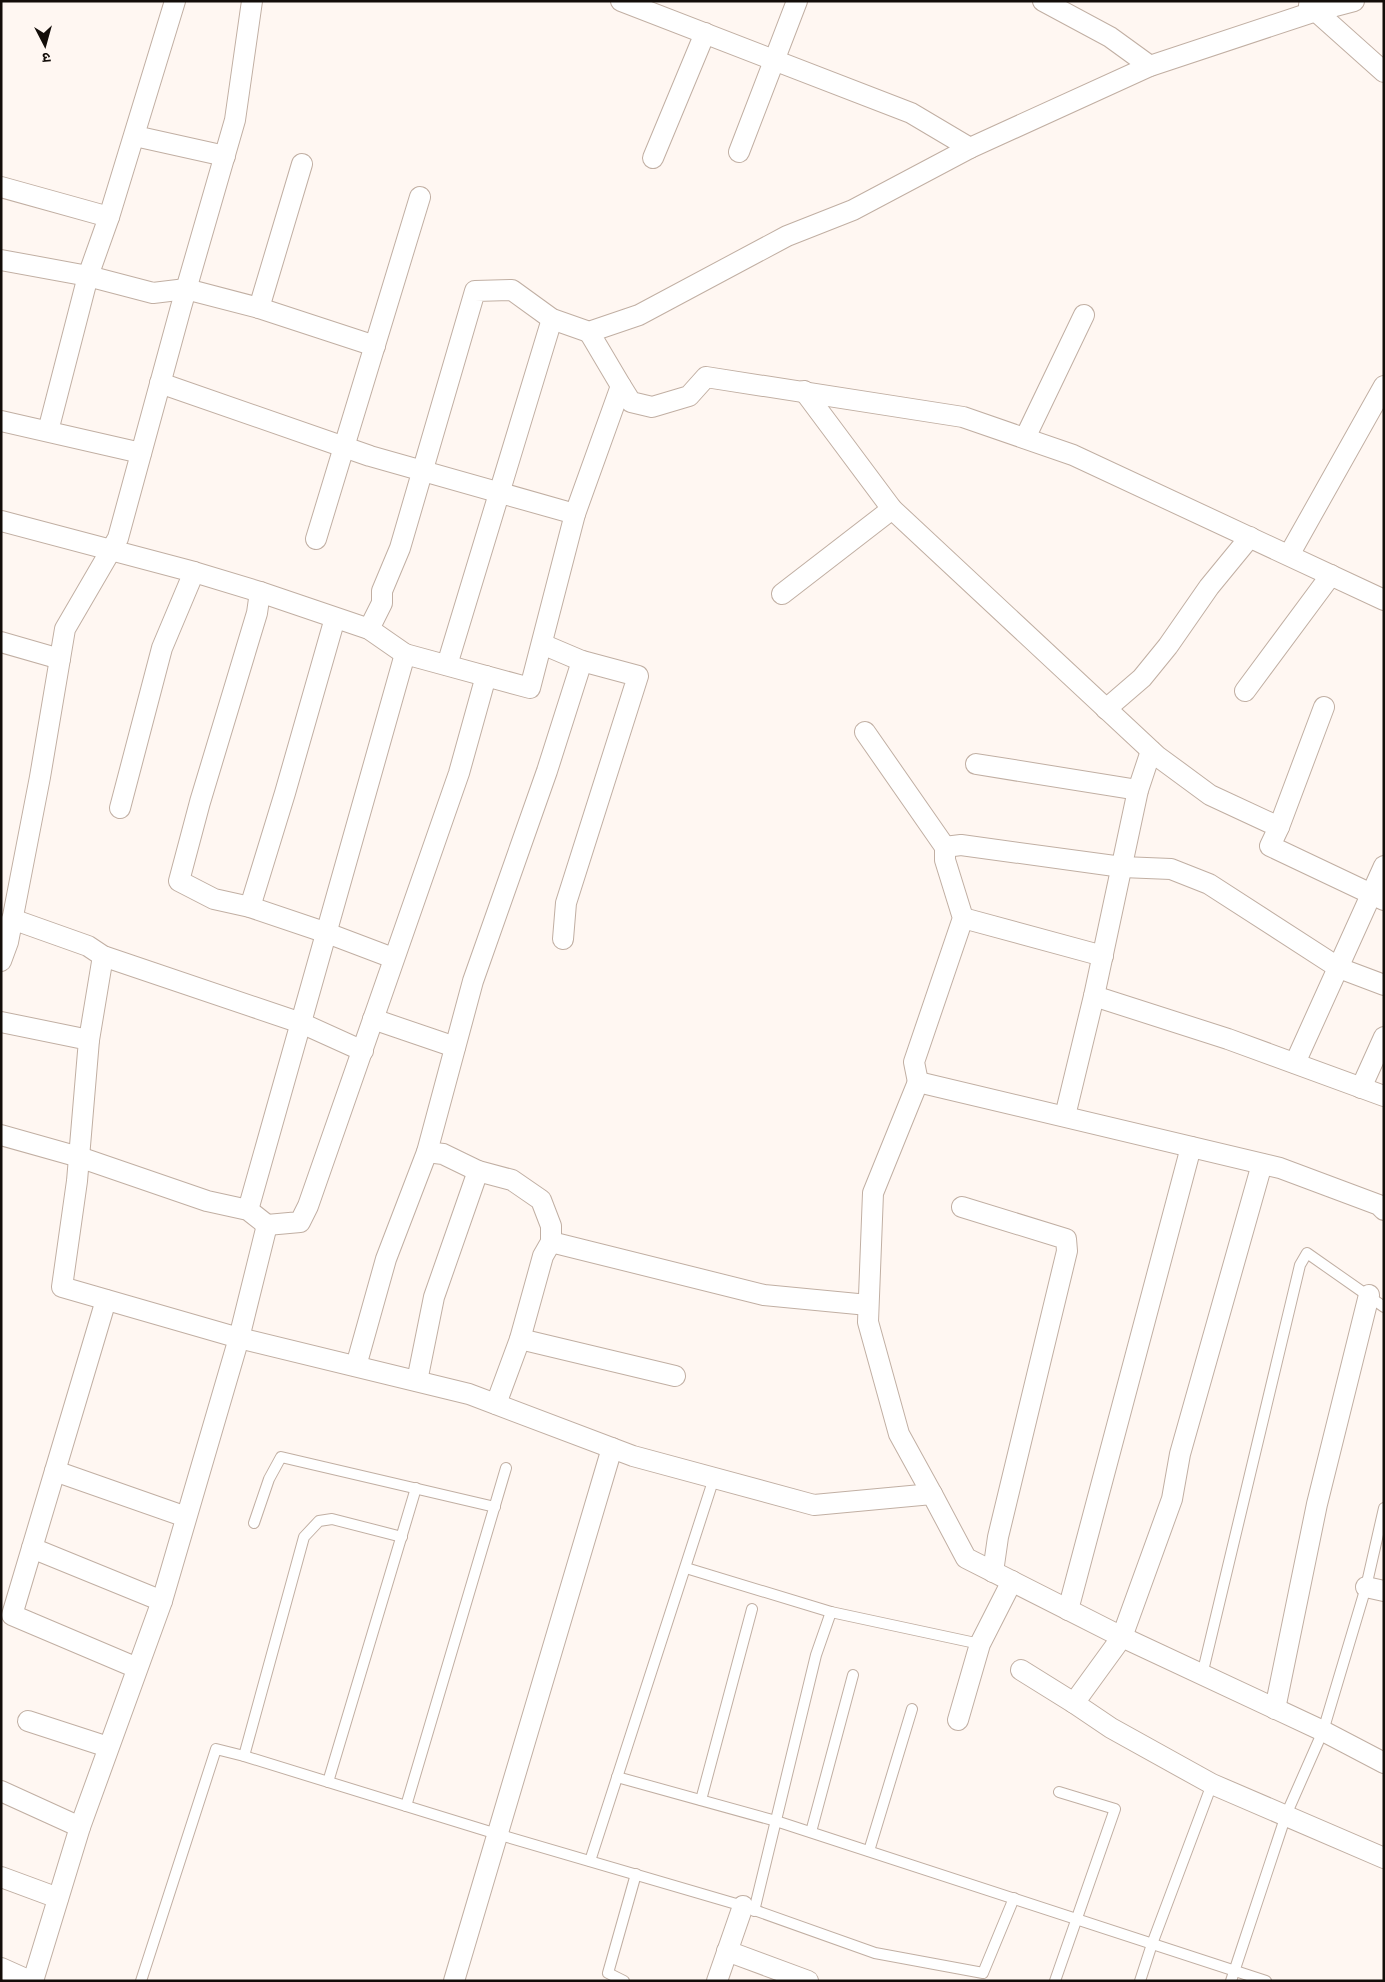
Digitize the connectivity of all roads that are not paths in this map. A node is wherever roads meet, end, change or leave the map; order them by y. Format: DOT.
graph roads {
  1 [pos="175,1"];
  2 [pos="252,1"];
  3 [pos="621,1"];
  4 [pos="797,1"];
  5 [pos="1043,1"];
  6 [pos="1354,1"];
  7 [pos="1310,6"];
  8 [pos="705,33"];
  9 [pos="775,60"];
  10 [pos="1150,66"];
  11 [pos="1384,72"];
  12 [pos="135,136"];
  13 [pos="970,148"];
  14 [pos="739,152"];
  15 [pos="225,156"];
  16 [pos="654,158"];
  17 [pos="302,164"];
  18 [pos="1,187"];
  19 [pos="420,197"];
  20 [pos="109,216"];
  21 [pos="1,260"];
  22 [pos="88,276"];
  23 [pos="186,289"];
  24 [pos="259,308"];
  25 [pos="1084,315"];
  26 [pos="552,319"];
  27 [pos="589,332"];
  28 [pos="374,346"];
  29 [pos="160,382"];
  30 [pos="621,386"];
  31 [pos="1384,386"];
  32 [pos="804,392"];
  33 [pos="1,420"];
  34 [pos="48,431"];
  35 [pos="1025,438"];
  36 [pos="344,447"];
  37 [pos="141,453"];
  38 [pos="423,470"];
  39 [pos="499,492"];
  40 [pos="892,509"];
  41 [pos="575,514"];
  42 [pos="1,521"];
  43 [pos="1250,537"];
  44 [pos="316,539"];
  45 [pos="110,551"];
  46 [pos="1288,556"];
  47 [pos="194,572"];
  48 [pos="1331,575"];
  49 [pos="260,592"];
  50 [pos="782,594"];
  51 [pos="1384,600"];
  52 [pos="335,618"];
  53 [pos="369,629"];
  54 [pos="1,642"];
  55 [pos="542,644"];
  56 [pos="405,654"];
  57 [pos="60,659"];
  58 [pos="582,661"];
  59 [pos="447,665"];
  60 [pos="486,676"];
  61 [pos="1245,691"];
  62 [pos="1324,707"];
  63 [pos="1106,709"];
  64 [pos="865,732"];
  65 [pos="1151,751"];
  66 [pos="976,764"];
  67 [pos="1138,790"];
  68 [pos="120,808"];
  69 [pos="1279,827"];
  70 [pos="945,847"];
  71 [pos="1384,866"];
  72 [pos="1122,867"];
  73 [pos="1378,897"];
  74 [pos="250,907"];
  75 [pos="963,918"];
  76 [pos="12,919"];
  77 [pos="327,933"];
  78 [pos="563,939"];
  79 [pos="103,956"];
  80 [pos="1103,956"];
  81 [pos="393,958"];
  82 [pos="1,961"];
  83 [pos="1339,968"];
  84 [pos="1384,985"];
  85 [pos="1094,996"];
  86 [pos="373,1019"];
  87 [pos="1,1022"];
  88 [pos="301,1023"];
  89 [pos="1384,1037"];
  90 [pos="89,1040"];
  91 [pos="455,1047"];
  92 [pos="363,1051"];
  93 [pos="1295,1063"];
  94 [pos="918,1082"];
  95 [pos="1361,1088"];
  96 [pos="1384,1096"];
  97 [pos="1065,1116"];
  98 [pos="1,1135"];
  99 [pos="1191,1147"];
  100 [pos="427,1152"];
  101 [pos="79,1157"];
  102 [pos="1262,1164"];
  103 [pos="478,1172"];
  104 [pos="962,1207"];
  105 [pos="248,1210"];
  106 [pos="1384,1210"];
  107 [pos="267,1225"];
  108 [pos="551,1242"];
  109 [pos="106,1300"];
  110 [pos="1377,1301"];
  111 [pos="868,1305"];
  112 [pos="239,1338"];
  113 [pos="520,1339"];
  114 [pos="356,1366"];
  115 [pos="675,1376"];
  116 [pos="417,1381"];
  117 [pos="496,1404"];
  118 [pos="612,1448"];
  119 [pos="506,1468"];
  120 [pos="55,1470"];
  121 [pos="714,1478"];
  122 [pos="416,1488"];
  123 [pos="932,1494"];
  124 [pos="495,1507"];
  125 [pos="1384,1508"];
  126 [pos="186,1517"];
  127 [pos="254,1523"];
  128 [pos="402,1537"];
  129 [pos="32,1548"];
  130 [pos="686,1568"];
  131 [pos="993,1572"];
  132 [pos="1012,1581"];
  133 [pos="1375,1589"];
  134 [pos="162,1601"];
  135 [pos="752,1608"];
  136 [pos="1068,1610"];
  137 [pos="832,1612"];
  138 [pos="1122,1637"];
  139 [pos="980,1644"];
  140 [pos="137,1668"];
  141 [pos="1022,1670"];
  142 [pos="853,1675"];
  143 [pos="1202,1675"];
  144 [pos="1074,1703"];
  145 [pos="1275,1708"];
  146 [pos="912,1709"];
  147 [pos="958,1720"];
  148 [pos="28,1721"];
  149 [pos="1323,1731"];
  150 [pos="108,1747"];
  151 [pos="244,1756"];
  152 [pos="1384,1763"];
  153 [pos="617,1777"];
  154 [pos="328,1782"];
  155 [pos="1212,1784"];
  156 [pos="1,1792"];
  157 [pos="1059,1792"];
  158 [pos="701,1800"];
  159 [pos="406,1806"];
  160 [pos="1286,1815"];
  161 [pos="776,1821"];
  162 [pos="80,1827"];
  163 [pos="811,1832"];
  164 [pos="497,1834"];
  165 [pos="869,1851"];
  166 [pos="1384,1858"];
  167 [pos="590,1861"];
  168 [pos="636,1874"];
  169 [pos="1,1877"];
  170 [pos="58,1898"];
  171 [pos="1014,1898"];
  172 [pos="749,1908"];
  173 [pos="1076,1919"];
  174 [pos="1152,1944"];
  175 [pos="727,1951"];
  176 [pos="1,1968"];
  177 [pos="1233,1976"];
  178 [pos="32,1981"];
  179 [pos="141,1981"];
  180 [pos="454,1981"];
  181 [pos="624,1981"];
  182 [pos="717,1981"];
  183 [pos="808,1981"];
  184 [pos="1055,1981"];
  185 [pos="1140,1981"];
  186 [pos="1266,1981"];
  1 -- 12 [label="street"];
  2 -- 15 [label="street"];
  3 -- 8 [label="street"];
  4 -- 9 [label="street"];
  5 -- 10 [label="street"];
  6 -- 7 [label="street"];
  7 -- 10 [label="street"];
  7 -- 11 [label="street"];
  8 -- 9 [label="street"];
  8 -- 16 [label="street"];
  9 -- 13 [label="street"];
  9 -- 14 [label="street"];
  10 -- 13 [label="street"];
  12 -- 15 [label="street"];
  12 -- 20 [label="street"];
  13 -- 27 [label="street"];
  15 -- 23 [label="street"];
  17 -- 24 [label="street"];
  18 -- 20 [label="street"];
  19 -- 28 [label="street"];
  20 -- 22 [label="street"];
  21 -- 22 [label="street"];
  22 -- 23 [label="street"];
  22 -- 34 [label="street"];
  23 -- 24 [label="street"];
  23 -- 29 [label="street"];
  24 -- 28 [label="street"];
  25 -- 35 [label="street"];
  26 -- 27 [label="street"];
  26 -- 38 [label="street"];
  26 -- 39 [label="street"];
  27 -- 30 [label="street"];
  28 -- 36 [label="street"];
  29 -- 36 [label="street"];
  29 -- 37 [label="street"];
  30 -- 32 [label="street"];
  30 -- 41 [label="street"];
  31 -- 46 [label="street"];
  32 -- 35 [label="street"];
  32 -- 40 [label="street"];
  33 -- 34 [label="street"];
  34 -- 37 [label="street"];
  35 -- 43 [label="street"];
  36 -- 38 [label="street"];
  36 -- 44 [label="street"];
  37 -- 45 [label="street"];
  38 -- 39 [label="street"];
  38 -- 53 [label="street"];
  39 -- 41 [label="street"];
  39 -- 59 [label="street"];
  40 -- 50 [label="street"];
  40 -- 63 [label="street"];
  41 -- 55 [label="street"];
  42 -- 45 [label="street"];
  43 -- 46 [label="street"];
  43 -- 63 [label="street"];
  45 -- 47 [label="street"];
  45 -- 57 [label="street"];
  46 -- 48 [label="street"];
  47 -- 49 [label="street"];
  47 -- 68 [label="street"];
  48 -- 51 [label="street"];
  48 -- 61 [label="street"];
  49 -- 52 [label="street"];
  49 -- 74 [label="street"];
  52 -- 53 [label="street"];
  52 -- 74 [label="street"];
  53 -- 56 [label="street"];
  54 -- 57 [label="street"];
  55 -- 58 [label="street"];
  55 -- 60 [label="street"];
  56 -- 59 [label="street"];
  56 -- 77 [label="street"];
  57 -- 76 [label="street"];
  58 -- 78 [label="street"];
  58 -- 91 [label="street"];
  59 -- 60 [label="street"];
  60 -- 81 [label="street"];
  62 -- 69 [label="street"];
  63 -- 65 [label="street"];
  64 -- 70 [label="street"];
  65 -- 67 [label="street"];
  65 -- 69 [label="street"];
  66 -- 67 [label="street"];
  67 -- 72 [label="street"];
  69 -- 73 [label="street"];
  70 -- 72 [label="street"];
  70 -- 75 [label="street"];
  71 -- 73 [label="street"];
  72 -- 80 [label="street"];
  72 -- 83 [label="street"];
  73 -- 83 [label="street"];
  74 -- 77 [label="street"];
  75 -- 80 [label="street"];
  75 -- 94 [label="street"];
  76 -- 79 [label="street"];
  76 -- 82 [label="street"];
  77 -- 81 [label="street"];
  77 -- 88 [label="street"];
  79 -- 88 [label="street"];
  79 -- 90 [label="street"];
  80 -- 85 [label="street"];
  81 -- 86 [label="street"];
  83 -- 84 [label="street"];
  83 -- 93 [label="street"];
  85 -- 93 [label="street"];
  85 -- 97 [label="street"];
  86 -- 91 [label="street"];
  86 -- 92 [label="street"];
  87 -- 90 [label="street"];
  88 -- 92 [label="street"];
  88 -- 105 [label="street"];
  89 -- 95 [label="street"];
  90 -- 101 [label="street"];
  91 -- 100 [label="street"];
  92 -- 107 [label="street"];
  93 -- 95 [label="street"];
  94 -- 97 [label="street"];
  94 -- 111 [label="street"];
  95 -- 96 [label="street"];
  97 -- 99 [label="street"];
  98 -- 101 [label="street"];
  99 -- 102 [label="street"];
  99 -- 136 [label="street"];
  100 -- 103 [label="street"];
  100 -- 114 [label="street"];
  101 -- 105 [label="street"];
  101 -- 109 [label="street"];
  102 -- 106 [label="street"];
  102 -- 138 [label="street"];
  103 -- 108 [label="street"];
  103 -- 116 [label="street"];
  104 -- 131 [label="street"];
  105 -- 107 [label="street"];
  107 -- 112 [label="street"];
  108 -- 111 [label="street"];
  108 -- 113 [label="street"];
  109 -- 112 [label="street"];
  109 -- 120 [label="street"];
  110 -- 143 [label="lane"];
  110 -- 145 [label="street"];
  111 -- 123 [label="street"];
  112 -- 114 [label="street"];
  112 -- 126 [label="street"];
  113 -- 115 [label="street"];
  113 -- 117 [label="street"];
  114 -- 116 [label="street"];
  116 -- 117 [label="street"];
  117 -- 118 [label="street"];
  118 -- 121 [label="street"];
  118 -- 164 [label="street"];
  119 -- 124 [label="lane"];
  120 -- 126 [label="street"];
  120 -- 129 [label="street"];
  121 -- 123 [label="street"];
  121 -- 130 [label="lane"];
  122 -- 124 [label="lane"];
  122 -- 127 [label="lane"];
  122 -- 128 [label="lane"];
  123 -- 131 [label="street"];
  124 -- 159 [label="lane"];
  125 -- 133 [label="lane"];
  126 -- 134 [label="street"];
  128 -- 151 [label="lane"];
  128 -- 154 [label="lane"];
  129 -- 134 [label="street"];
  129 -- 140 [label="street"];
  130 -- 137 [label="lane"];
  130 -- 153 [label="lane"];
  131 -- 132 [label="street"];
  132 -- 136 [label="street"];
  132 -- 139 [label="street"];
  133 -- 149 [label="lane"];
  134 -- 140 [label="street"];
  135 -- 158 [label="lane"];
  136 -- 138 [label="street"];
  137 -- 139 [label="lane"];
  137 -- 161 [label="lane"];
  138 -- 143 [label="street"];
  138 -- 144 [label="street"];
  139 -- 147 [label="street"];
  140 -- 150 [label="street"];
  141 -- 144 [label="street"];
  142 -- 163 [label="lane"];
  143 -- 145 [label="street"];
  144 -- 155 [label="street"];
  145 -- 149 [label="street"];
  146 -- 165 [label="lane"];
  148 -- 150 [label="street"];
  149 -- 152 [label="street"];
  149 -- 160 [label="lane"];
  150 -- 162 [label="street"];
  151 -- 154 [label="lane"];
  151 -- 179 [label="lane"];
  153 -- 158 [label="lane"];
  153 -- 167 [label="lane"];
  154 -- 159 [label="lane"];
  155 -- 160 [label="street"];
  155 -- 174 [label="lane"];
  156 -- 162 [label="street"];
  157 -- 173 [label="lane"];
  158 -- 161 [label="lane"];
  159 -- 164 [label="lane"];
  160 -- 166 [label="street"];
  160 -- 177 [label="lane"];
  161 -- 163 [label="lane"];
  161 -- 172 [label="lane"];
  162 -- 170 [label="street"];
  163 -- 165 [label="lane"];
  164 -- 167 [label="lane"];
  164 -- 180 [label="street"];
  165 -- 171 [label="lane"];
  167 -- 168 [label="lane"];
  168 -- 172 [label="lane"];
  168 -- 181 [label="lane"];
  169 -- 170 [label="street"];
  170 -- 178 [label="street"];
  171 -- 172 [label="lane"];
  171 -- 173 [label="lane"];
  172 -- 175 [label="street"];
  173 -- 174 [label="lane"];
  173 -- 184 [label="lane"];
  174 -- 177 [label="lane"];
  174 -- 185 [label="lane"];
  175 -- 182 [label="street"];
  175 -- 183 [label="street"];
  176 -- 178 [label="street"];
  177 -- 186 [label="lane"];
}
